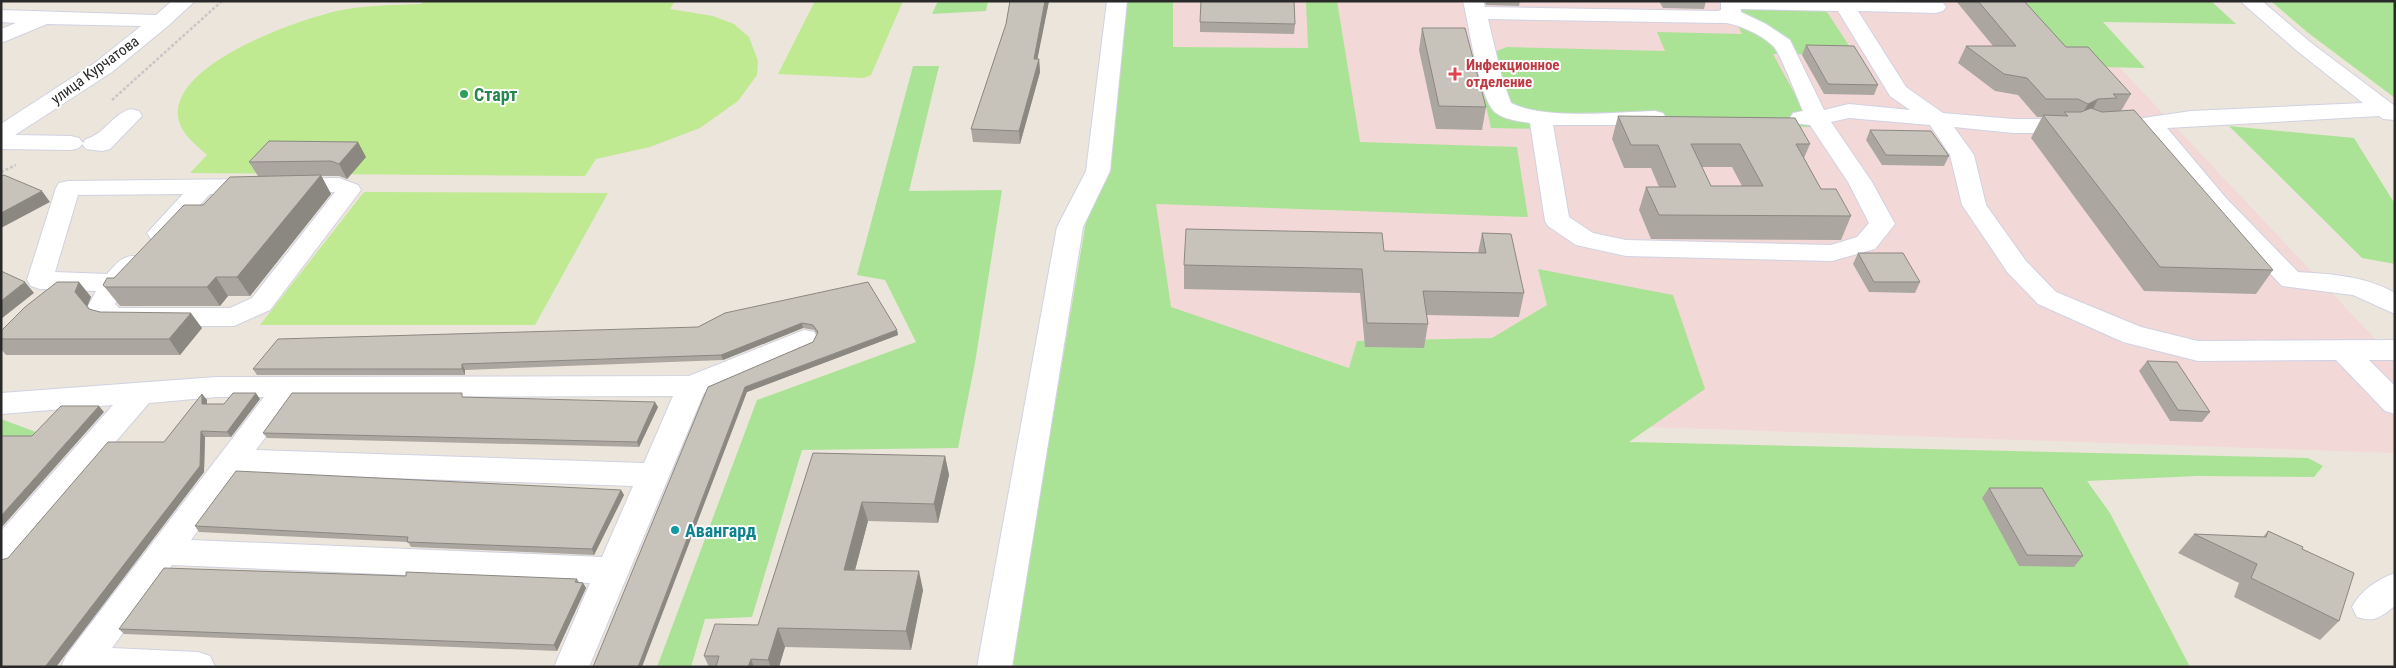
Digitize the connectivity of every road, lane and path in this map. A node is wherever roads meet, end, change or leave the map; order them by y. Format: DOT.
graph roads {
  1 [pos="185,1"];
  2 [pos="222,1"];
  3 [pos="1117,1"];
  4 [pos="2250,1"];
  5 [pos="1844,5"];
  6 [pos="1474,7"];
  7 [pos="1731,7"];
  8 [pos="1936,7"];
  9 [pos="1,16"];
  10 [pos="48,16"];
  11 [pos="162,21"];
  12 [pos="1,37"];
  13 [pos="112,100"];
  14 [pos="2389,113"];
  15 [pos="131,116"];
  16 [pos="1540,118"];
  17 [pos="1678,118"];
  18 [pos="1777,118"];
  19 [pos="1817,118"];
  20 [pos="1937,119"];
  21 [pos="2068,126"];
  22 [pos="1,134"];
  23 [pos="1,142"];
  24 [pos="71,143"];
  25 [pos="94,144"];
  26 [pos="17,164"];
  27 [pos="1,172"];
  28 [pos="203,187"];
  29 [pos="69,281"];
  30 [pos="114,283"];
  31 [pos="39,304"];
  32 [pos="2395,305"];
  33 [pos="804,339"];
  34 [pos="2395,350"];
  35 [pos="2344,351"];
  36 [pos="692,386"];
  37 [pos="287,387"];
  38 [pos="141,393"];
  39 [pos="1,404"];
  40 [pos="2395,404"];
  41 [pos="232,460"];
  42 [pos="654,475"];
  43 [pos="164,552"];
  44 [pos="1,553"];
  45 [pos="613,571"];
  46 [pos="2395,587"];
  47 [pos="2369,607"];
  48 [pos="80,664"];
  49 [pos="198,667"];
  50 [pos="571,667"];
  51 [pos="994,667"];
  1 -- 11 [label="street, улица Курчатова"];
  2 -- 13 [label="path"];
  3 -- 51 [label="street"];
  4 -- 14 [label="street"];
  5 -- 7 [label="street"];
  5 -- 8 [label="street"];
  5 -- 20 [label="street"];
  6 -- 7 [label="street"];
  6 -- 16 [label="street"];
  7 -- 19 [label="street"];
  9 -- 10 [label="street"];
  10 -- 11 [label="street"];
  10 -- 12 [label="street"];
  11 -- 22 [label="street, улица Курчатова"];
  14 -- 32 [label="street"];
  15 -- 25 [label="street"];
  16 -- 17 [label="street"];
  16 -- 19 [label="street"];
  18 -- 19 [label="street"];
  19 -- 20 [label="street"];
  20 -- 21 [label="street"];
  20 -- 35 [label="street"];
  23 -- 24 [label="street"];
  26 -- 27 [label="path"];
  28 -- 29 [label="street"];
  28 -- 30 [label="street"];
  28 -- 30 [label="street"];
  29 -- 30 [label="street"];
  29 -- 31 [label="street"];
  33 -- 36 [label="street"];
  34 -- 35 [label="street"];
  35 -- 40 [label="street"];
  36 -- 37 [label="street"];
  36 -- 42 [label="street"];
  37 -- 38 [label="street"];
  37 -- 41 [label="street"];
  38 -- 39 [label="street"];
  38 -- 44 [label="street"];
  41 -- 42 [label="street"];
  41 -- 43 [label="street"];
  42 -- 45 [label="street"];
  43 -- 45 [label="street"];
  43 -- 48 [label="street"];
  45 -- 50 [label="street"];
  46 -- 47 [label="street"];
  48 -- 49 [label="street"];
}
